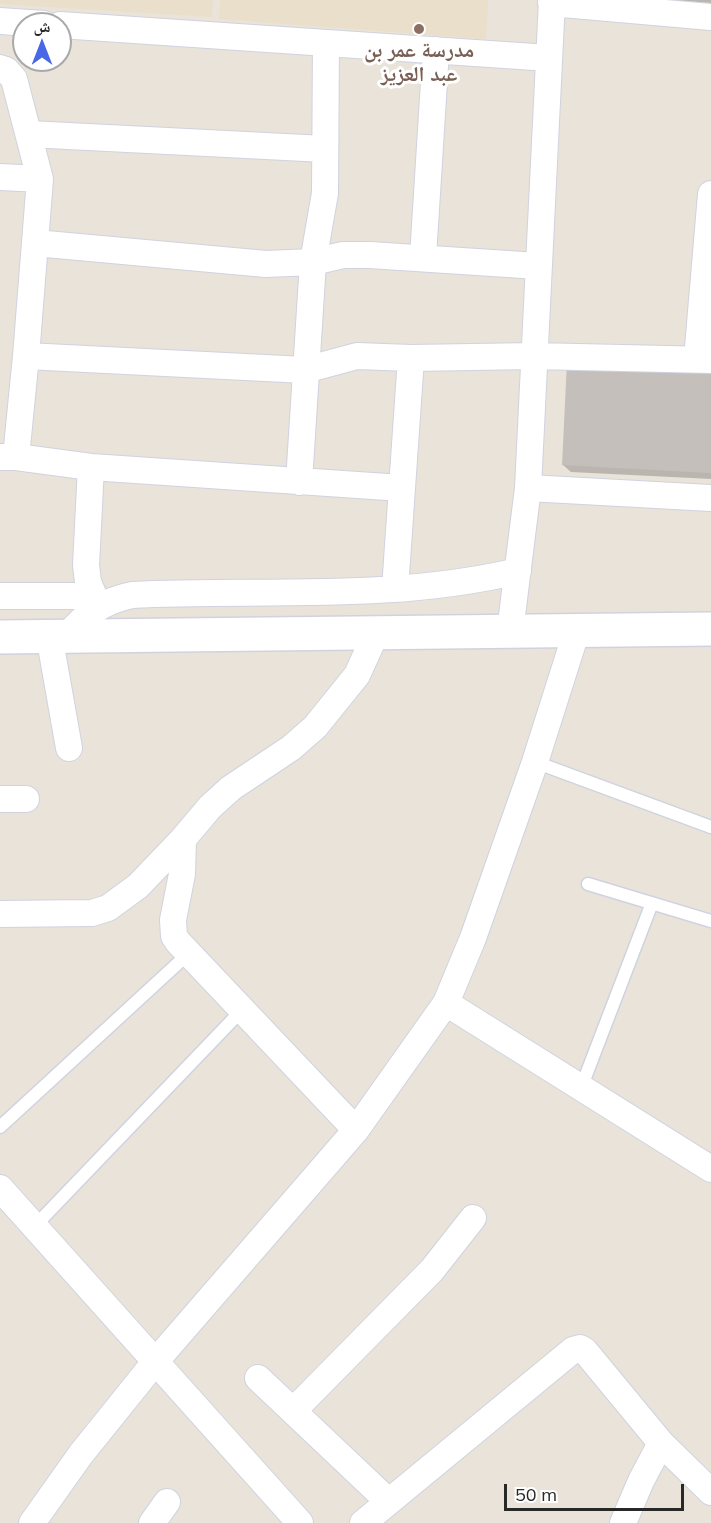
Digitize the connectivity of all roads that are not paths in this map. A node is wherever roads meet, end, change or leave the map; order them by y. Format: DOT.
graph roads {
  1 [pos="551,2"];
  2 [pos="711,17"];
  3 [pos="72,26"];
  4 [pos="326,43"];
  5 [pos="436,50"];
  6 [pos="549,58"];
  7 [pos="0,68"];
  8 [pos="28,134"];
  9 [pos="325,149"];
  10 [pos="0,177"];
  11 [pos="40,179"];
  12 [pos="710,210"];
  13 [pos="35,243"];
  14 [pos="423,256"];
  15 [pos="313,262"];
  16 [pos="538,266"];
  17 [pos="26,356"];
  18 [pos="534,356"];
  19 [pos="411,357"];
  20 [pos="704,360"];
  21 [pos="305,370"];
  22 [pos="8,457"];
  23 [pos="91,466"];
  24 [pos="298,482"];
  25 [pos="402,488"];
  26 [pos="528,488"];
  27 [pos="711,498"];
  28 [pos="518,572"];
  29 [pos="395,590"];
  30 [pos="0,596"];
  31 [pos="97,601"];
  32 [pos="711,629"];
  33 [pos="577,630"];
  34 [pos="377,631"];
  35 [pos="510,631"];
  36 [pos="59,634"];
  37 [pos="0,637"];
  38 [pos="69,748"];
  39 [pos="535,762"];
  40 [pos="0,799"];
  41 [pos="26,800"];
  42 [pos="711,827"];
  43 [pos="183,839"];
  44 [pos="588,884"];
  45 [pos="652,903"];
  46 [pos="0,914"];
  47 [pos="711,921"];
  48 [pos="189,954"];
  49 [pos="446,1003"];
  50 [pos="242,1010"];
  51 [pos="581,1088"];
  52 [pos="0,1127"];
  53 [pos="356,1130"];
  54 [pos="711,1169"];
  55 [pos="0,1188"];
  56 [pos="473,1218"];
  57 [pos="34,1227"];
  58 [pos="155,1362"];
  59 [pos="258,1378"];
  60 [pos="293,1411"];
  61 [pos="661,1443"];
  62 [pos="711,1492"];
  63 [pos="388,1501"];
  64 [pos="167,1502"];
  65 [pos="39,1521"];
  66 [pos="152,1523"];
  67 [pos="300,1523"];
  68 [pos="363,1523"];
  69 [pos="623,1523"];
  1 -- 2 [label="street"];
  1 -- 6 [label="street"];
  3 -- 4 [label="street"];
  4 -- 5 [label="street"];
  4 -- 9 [label="street"];
  5 -- 6 [label="street"];
  5 -- 14 [label="street"];
  6 -- 16 [label="street"];
  7 -- 8 [label="street"];
  8 -- 9 [label="street"];
  8 -- 11 [label="street"];
  9 -- 15 [label="street"];
  10 -- 11 [label="street"];
  11 -- 13 [label="street"];
  12 -- 20 [label="street"];
  13 -- 15 [label="street"];
  13 -- 17 [label="street"];
  14 -- 15 [label="street"];
  14 -- 16 [label="street"];
  15 -- 21 [label="street"];
  16 -- 18 [label="street"];
  17 -- 21 [label="street"];
  17 -- 22 [label="street"];
  18 -- 19 [label="street"];
  18 -- 20 [label="street"];
  18 -- 26 [label="street"];
  19 -- 21 [label="street"];
  19 -- 25 [label="street"];
  21 -- 24 [label="street"];
  22 -- 23 [label="street"];
  23 -- 24 [label="street"];
  23 -- 31 [label="street"];
  24 -- 25 [label="street"];
  25 -- 29 [label="street"];
  26 -- 27 [label="street"];
  26 -- 28 [label="street"];
  28 -- 29 [label="street"];
  28 -- 35 [label="street"];
  29 -- 31 [label="street"];
  30 -- 31 [label="street"];
  31 -- 36 [label="street"];
  32 -- 33 [label="street"];
  33 -- 35 [label="street"];
  33 -- 39 [label="street"];
  34 -- 35 [label="street"];
  34 -- 36 [label="street"];
  34 -- 43 [label="street"];
  36 -- 37 [label="street"];
  36 -- 38 [label="street"];
  39 -- 42 [label="lane"];
  39 -- 49 [label="street"];
  40 -- 41 [label="street"];
  43 -- 46 [label="street"];
  43 -- 48 [label="street"];
  44 -- 45 [label="lane"];
  45 -- 47 [label="lane"];
  45 -- 51 [label="lane"];
  48 -- 50 [label="street"];
  48 -- 52 [label="lane"];
  49 -- 51 [label="street"];
  49 -- 53 [label="street"];
  50 -- 53 [label="street"];
  50 -- 57 [label="lane"];
  51 -- 54 [label="street"];
  53 -- 58 [label="street"];
  55 -- 57 [label="street"];
  56 -- 60 [label="street"];
  57 -- 58 [label="street"];
  58 -- 65 [label="street"];
  58 -- 67 [label="street"];
  59 -- 60 [label="street"];
  60 -- 63 [label="street"];
  61 -- 62 [label="street"];
  61 -- 63 [label="street"];
  61 -- 69 [label="street"];
  63 -- 68 [label="street"];
  64 -- 66 [label="street"];
}
